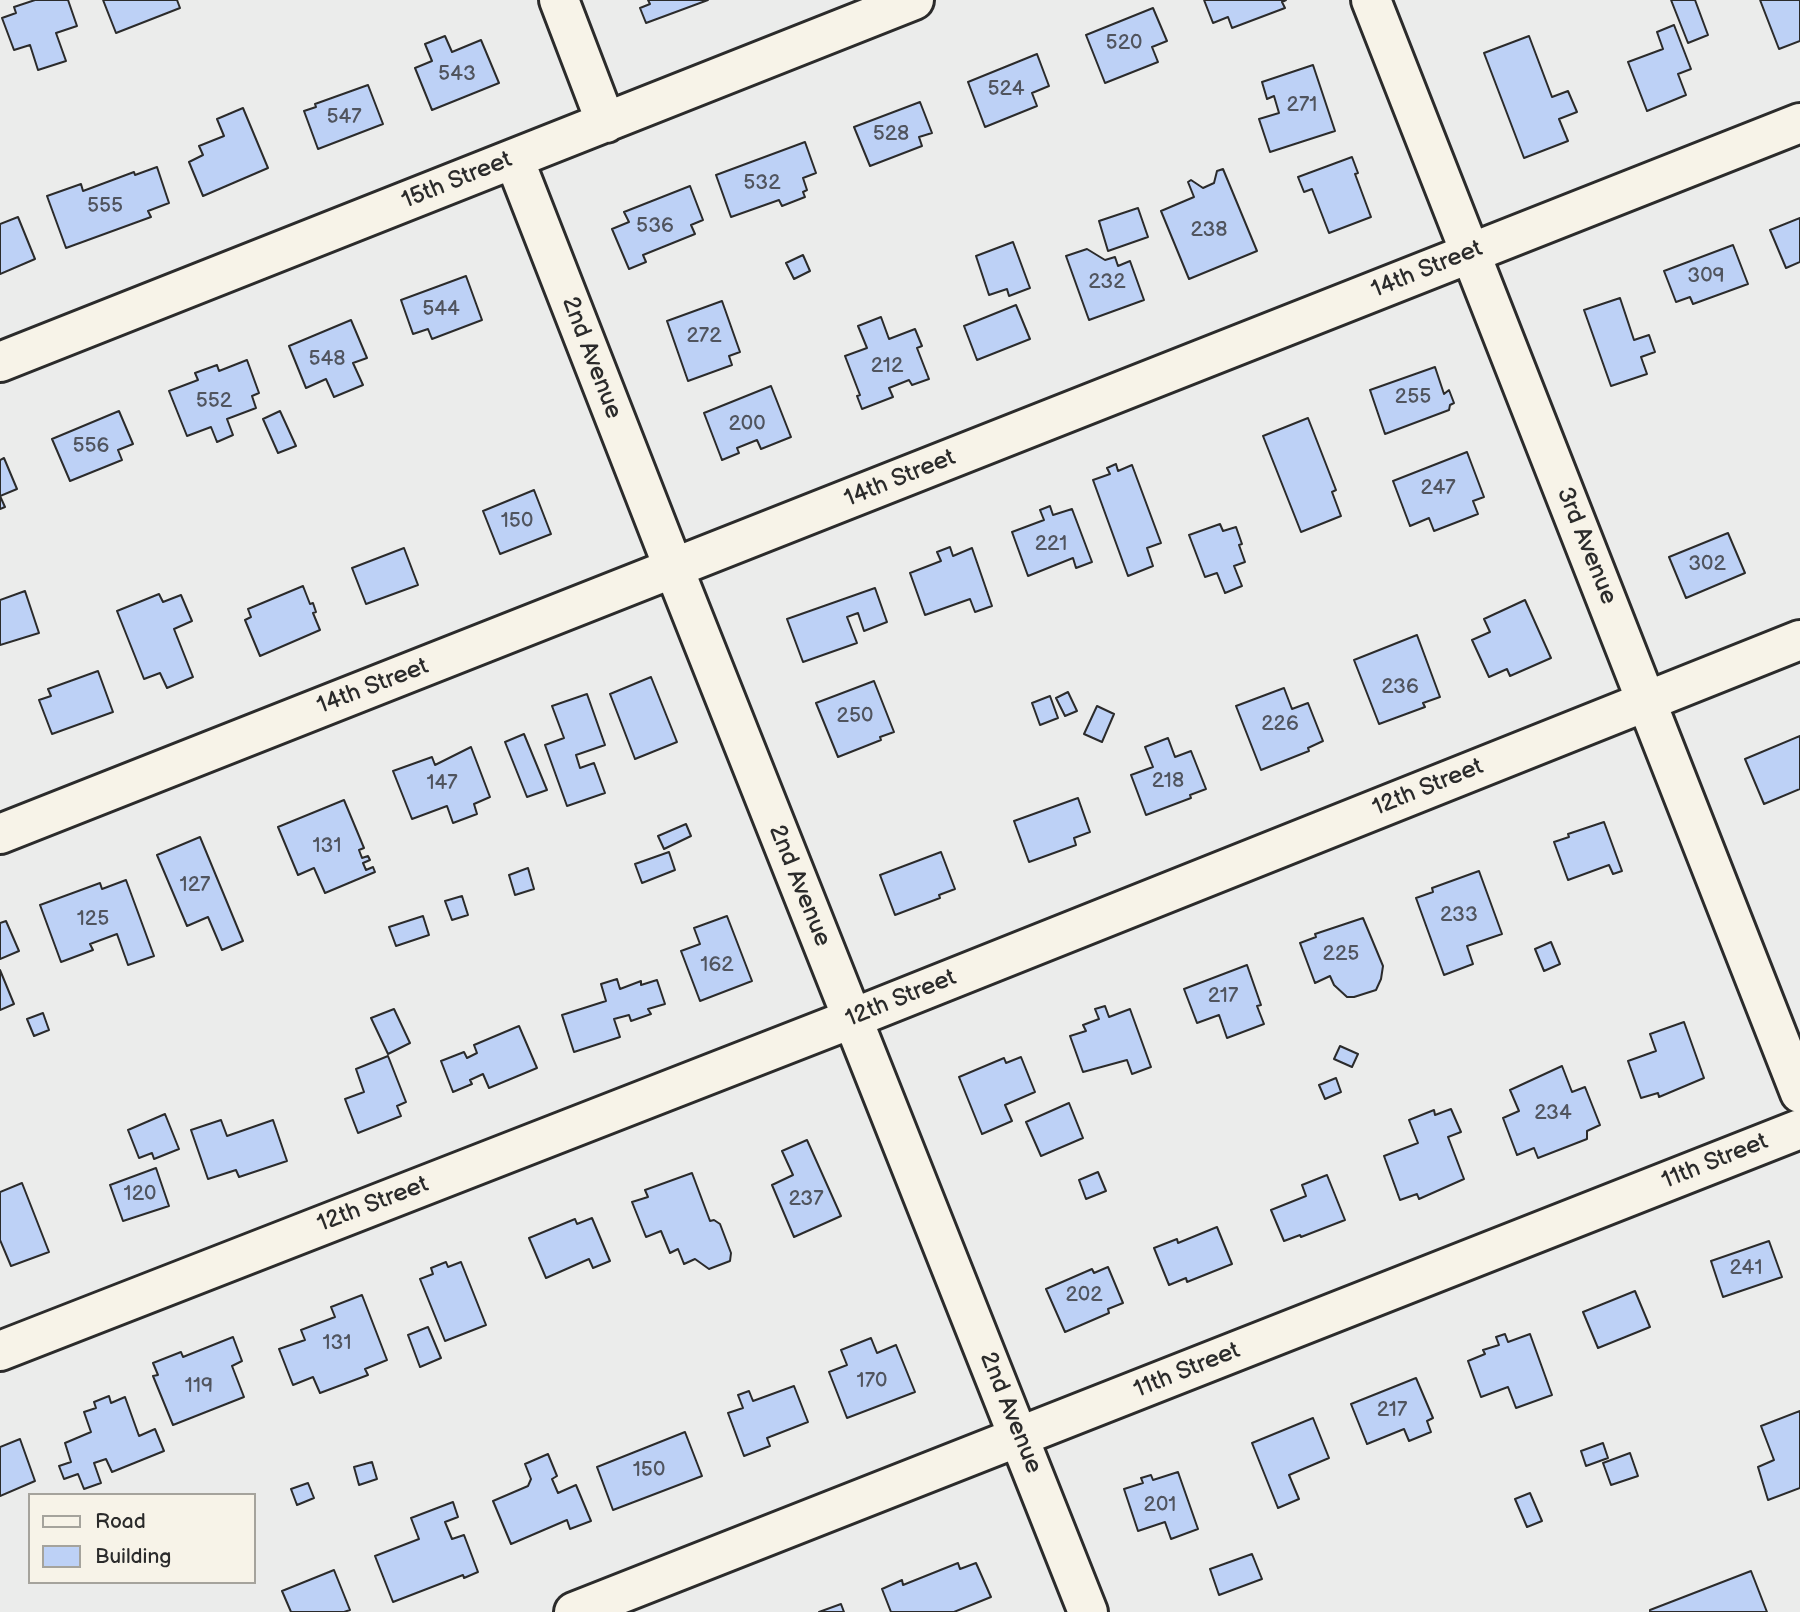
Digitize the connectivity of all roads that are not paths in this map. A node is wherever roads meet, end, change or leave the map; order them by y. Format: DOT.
graph roads {
  1 [pos="559,0"];
  2 [pos="914,0"];
  3 [pos="1371,0"];
  4 [pos="606,122"];
  5 [pos="1800,123"];
  6 [pos="514,159"];
  7 [pos="1469,253"];
  8 [pos="0,362"];
  9 [pos="674,569"];
  10 [pos="1800,640"];
  11 [pos="1647,700"];
  12 [pos="0,834"];
  13 [pos="852,1019"];
  14 [pos="1800,1093"];
  15 [pos="1800,1129"];
  16 [pos="0,1351"];
  17 [pos="1020,1437"];
  18 [pos="574,1612"];
  19 [pos="1088,1612"];
  1 -- 4 [label="street"];
  2 -- 4 [label="street, 15th Street"];
  3 -- 7 [label="street, 3rd Avenue"];
  4 -- 6 [label="street, 15th Street"];
  5 -- 7 [label="street, 14th Street"];
  6 -- 8 [label="street, 15th Street"];
  6 -- 9 [label="street, 2nd Avenue"];
  7 -- 9 [label="street, 14th Street"];
  7 -- 11 [label="street, 3rd Avenue"];
  9 -- 12 [label="street, 14th Street"];
  9 -- 13 [label="street, 2nd Avenue"];
  10 -- 11 [label="street, 12th Street"];
  11 -- 13 [label="street, 12th Street"];
  11 -- 14 [label="street, 3rd Avenue"];
  13 -- 16 [label="street, 12th Street"];
  13 -- 17 [label="street, 2nd Avenue"];
  15 -- 17 [label="street, 11th Street"];
  17 -- 18 [label="street, 11th Street"];
  17 -- 19 [label="street, 2nd Avenue"];
}
